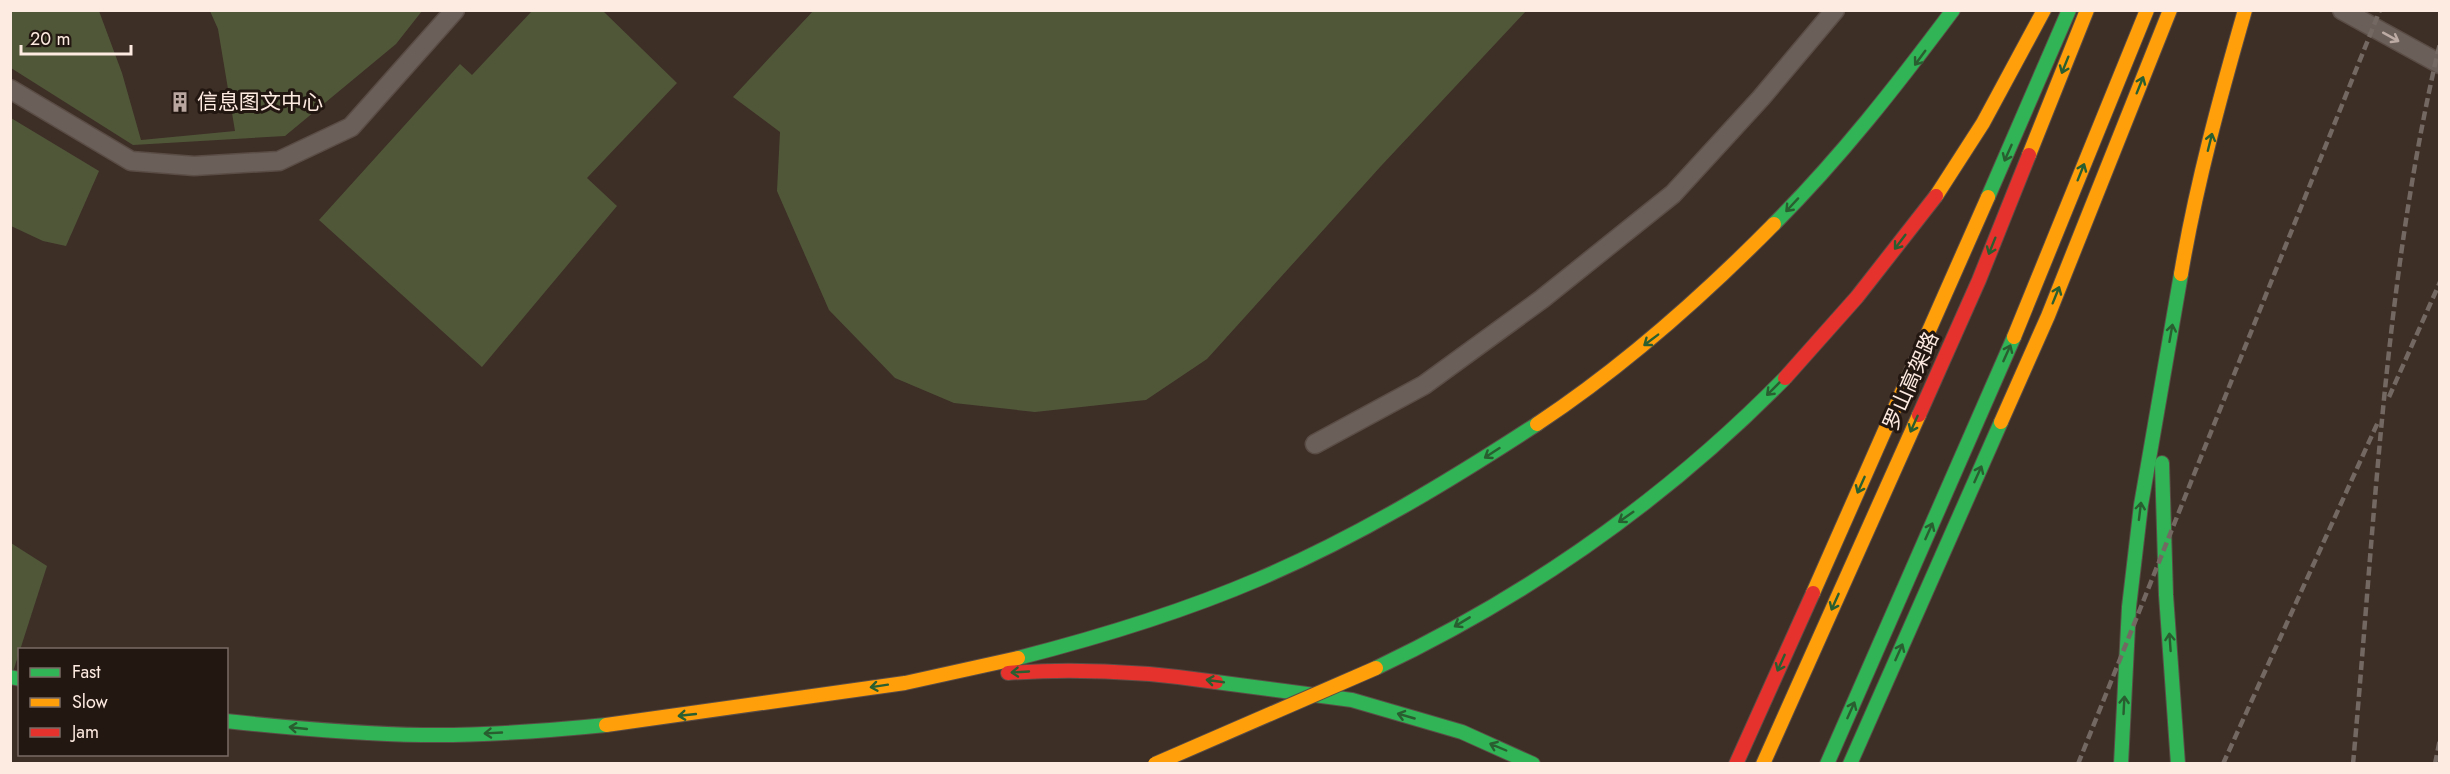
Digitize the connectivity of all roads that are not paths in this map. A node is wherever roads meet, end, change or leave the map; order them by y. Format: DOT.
graph roads {
  1 [pos="455,10"];
  2 [pos="1835,10"];
  3 [pos="1953,10"];
  4 [pos="2044,10"];
  5 [pos="2069,10"];
  6 [pos="2087,10"];
  7 [pos="2147,10"];
  8 [pos="2170,10"];
  9 [pos="2245,10"];
  10 [pos="2342,10"];
  11 [pos="2439,63"];
  12 [pos="10,89"];
  13 [pos="2160,390"];
  14 [pos="1315,444"];
  15 [pos="937,677"];
  16 [pos="228,721"];
  17 [pos="1155,764"];
  18 [pos="1533,764"];
  19 [pos="1736,764"];
  20 [pos="1763,764"];
  21 [pos="1827,764"];
  22 [pos="1850,764"];
  23 [pos="2121,764"];
  24 [pos="2178,764"];
  1 -- 12 [label="lane"];
  2 -- 14 [label="lane"];
  3 -- 15 [label="main road, one-way"];
  4 -- 17 [label="main road, one-way, bridge"];
  5 -- 19 [label="main road, one-way"];
  6 -- 20 [label="main road, 罗山高架路, one-way"];
  21 -- 7 [label="main road, one-way"];
  22 -- 8 [label="main road, one-way"];
  13 -- 9 [label="main road, one-way"];
  10 -- 11 [label="lane, one-way"];
  23 -- 13 [label="main road, one-way"];
  24 -- 13 [label="main road, one-way"];
  15 -- 16 [label="main road, one-way"];
  18 -- 15 [label="main road, one-way"];
}
